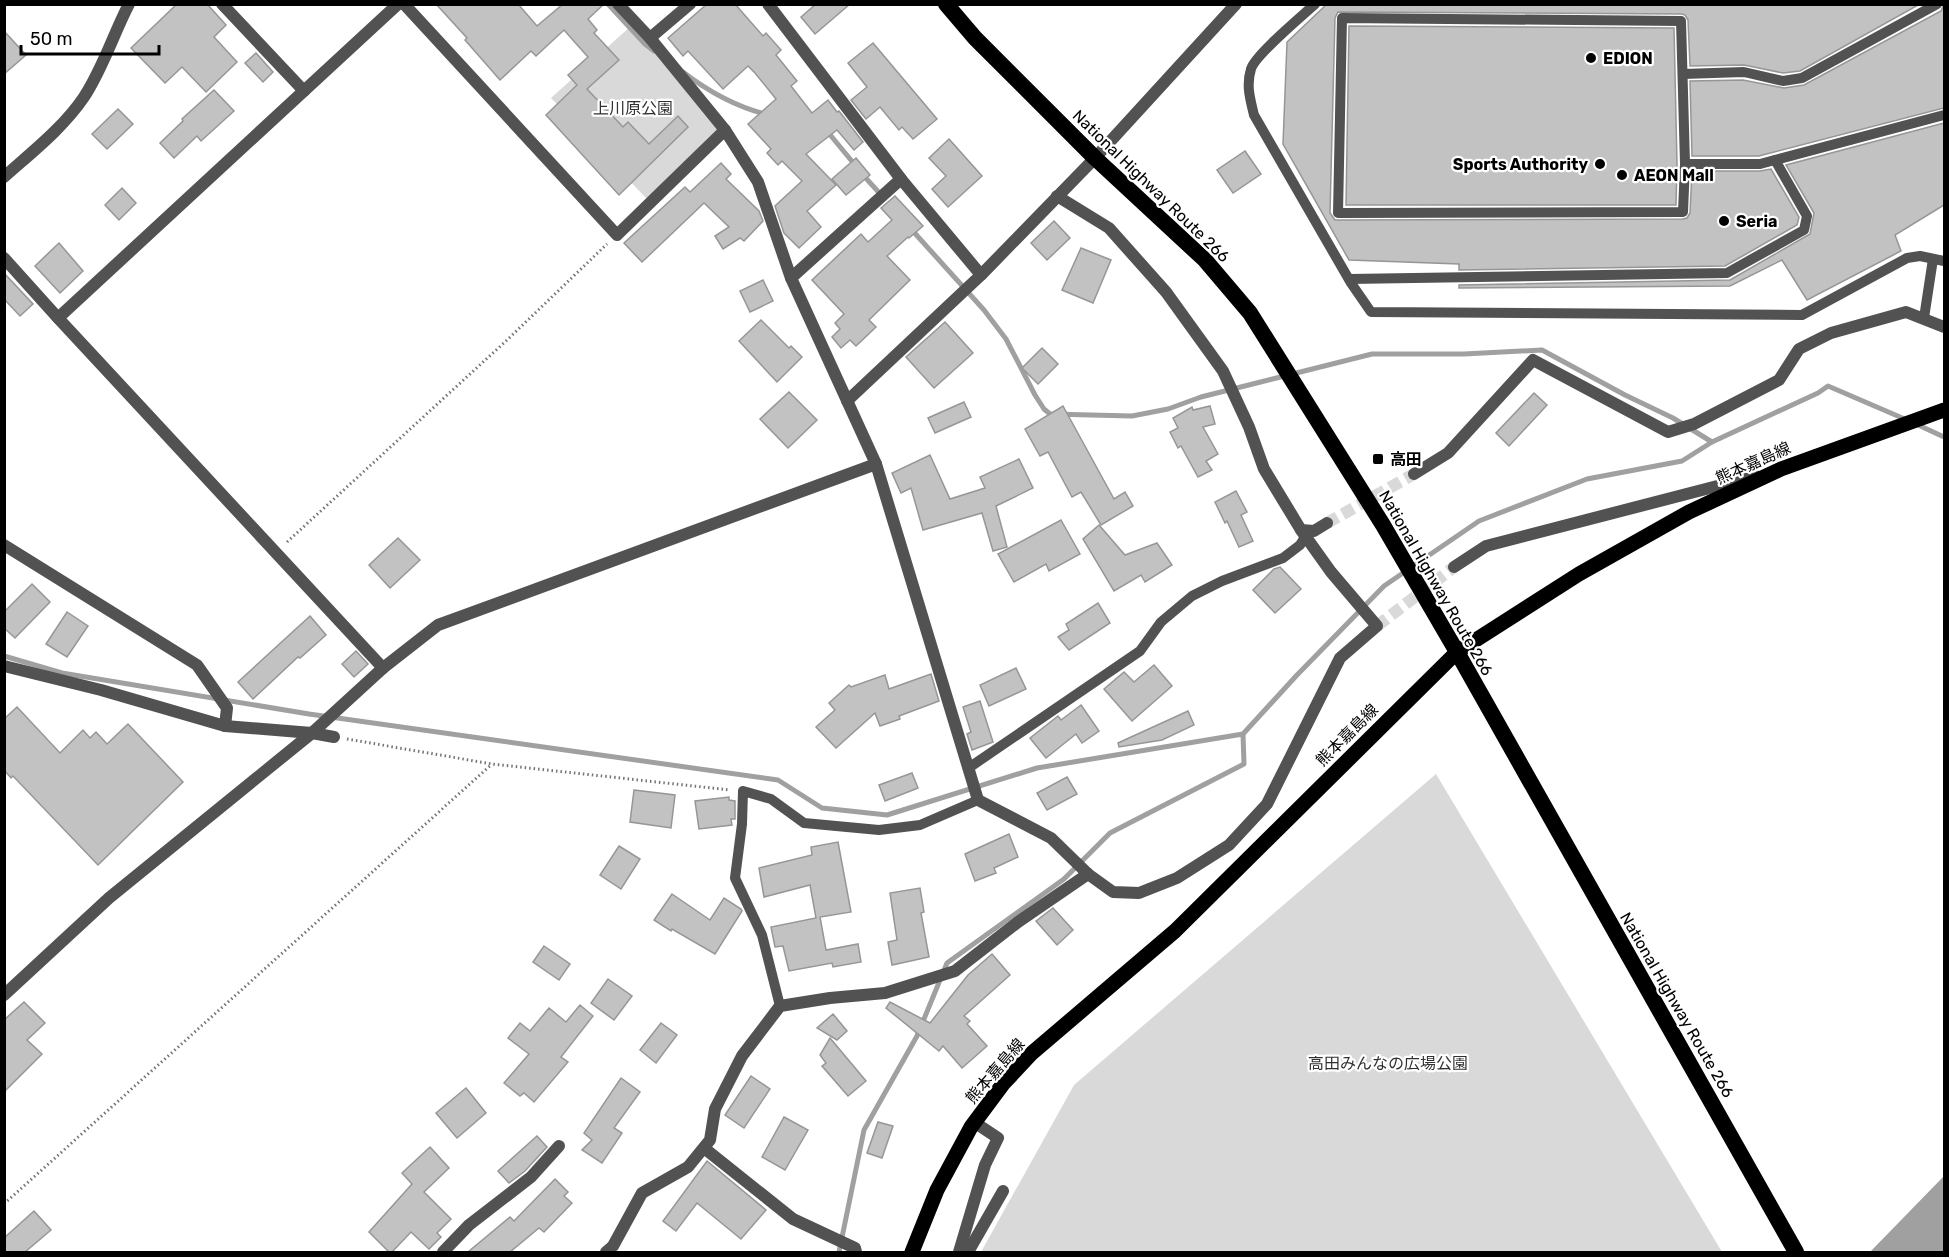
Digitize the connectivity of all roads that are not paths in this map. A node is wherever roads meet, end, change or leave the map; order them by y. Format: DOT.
graph roads {
  1 [pos="129,4"];
  2 [pos="222,4"];
  3 [pos="398,4"];
  4 [pos="404,4"];
  5 [pos="618,4"];
  6 [pos="690,4"];
  7 [pos="768,4"];
  8 [pos="946,4"];
  9 [pos="1236,4"];
  10 [pos="1315,4"];
  11 [pos="1936,4"];
  12 [pos="650,38"];
  13 [pos="1683,74"];
  14 [pos="304,92"];
  15 [pos="1944,115"];
  16 [pos="725,130"];
  17 [pos="1095,158"];
  18 [pos="1775,160"];
  19 [pos="1685,164"];
  20 [pos="4,177"];
  21 [pos="901,179"];
  22 [pos="1057,196"];
  23 [pos="4,258"];
  24 [pos="1939,260"];
  25 [pos="981,275"];
  26 [pos="791,278"];
  27 [pos="1349,279"];
  28 [pos="58,318"];
  29 [pos="1924,318"];
  30 [pos="1944,327"];
  31 [pos="847,402"];
  32 [pos="1944,410"];
  33 [pos="876,464"];
  34 [pos="1781,469"];
  35 [pos="1414,474"];
  36 [pos="1327,523"];
  37 [pos="1303,534"];
  38 [pos="4,545"];
  39 [pos="1454,567"];
  40 [pos="1456,652"];
  41 [pos="4,666"];
  42 [pos="383,668"];
  43 [pos="225,726"];
  44 [pos="312,733"];
  45 [pos="334,737"];
  46 [pos="970,767"];
  47 [pos="978,800"];
  48 [pos="1088,874"];
  49 [pos="4,995"];
  50 [pos="780,1006"];
  51 [pos="974,1122"];
  52 [pos="559,1146"];
  53 [pos="704,1148"];
  54 [pos="1003,1191"];
  55 [pos="443,1252"];
  56 [pos="606,1252"];
  57 [pos="856,1252"];
  58 [pos="912,1252"];
  59 [pos="959,1252"];
  60 [pos="968,1252"];
  61 [pos="1796,1252"];
  1 -- 20 [label="street"];
  2 -- 14 [label="street"];
  3 -- 14 [label="street"];
  4 -- 16 [label="street"];
  5 -- 12 [label="street"];
  6 -- 12 [label="street"];
  7 -- 21 [label="street"];
  8 -- 17 [label="highway, National Highway Route 266"];
  9 -- 17 [label="street"];
  10 -- 27 [label="lane"];
  11 -- 13 [label="lane"];
  12 -- 16 [label="street"];
  13 -- 19 [label="lane"];
  13 -- 19 [label="lane"];
  14 -- 28 [label="street"];
  15 -- 18 [label="lane"];
  16 -- 26 [label="street"];
  17 -- 22 [label="street"];
  17 -- 40 [label="highway, National Highway Route 266"];
  18 -- 19 [label="lane"];
  18 -- 27 [label="lane"];
  21 -- 25 [label="street"];
  21 -- 26 [label="street"];
  22 -- 25 [label="street"];
  22 -- 37 [label="street"];
  23 -- 28 [label="street"];
  24 -- 27 [label="lane"];
  24 -- 29 [label="lane"];
  25 -- 31 [label="street"];
  26 -- 31 [label="street"];
  28 -- 42 [label="street"];
  29 -- 30 [label="street"];
  29 -- 35 [label="street"];
  31 -- 33 [label="street"];
  32 -- 34 [label="main road, 熊本嘉島線"];
  33 -- 42 [label="street"];
  33 -- 46 [label="street"];
  34 -- 39 [label="street"];
  34 -- 40 [label="main road, 熊本嘉島線"];
  36 -- 37 [label="street"];
  37 -- 46 [label="lane"];
  37 -- 48 [label="street"];
  38 -- 43 [label="street"];
  40 -- 51 [label="main road, 熊本嘉島線"];
  40 -- 61 [label="highway, National Highway Route 266"];
  41 -- 43 [label="street"];
  42 -- 44 [label="street"];
  43 -- 44 [label="street"];
  44 -- 45 [label="street"];
  44 -- 49 [label="street"];
  46 -- 47 [label="street"];
  47 -- 48 [label="street"];
  47 -- 50 [label="lane"];
  48 -- 50 [label="street"];
  50 -- 53 [label="street"];
  51 -- 58 [label="main road, 熊本嘉島線"];
  51 -- 59 [label="street"];
  52 -- 55 [label="street"];
  53 -- 56 [label="street"];
  53 -- 57 [label="street"];
  54 -- 60 [label="street"];
}
